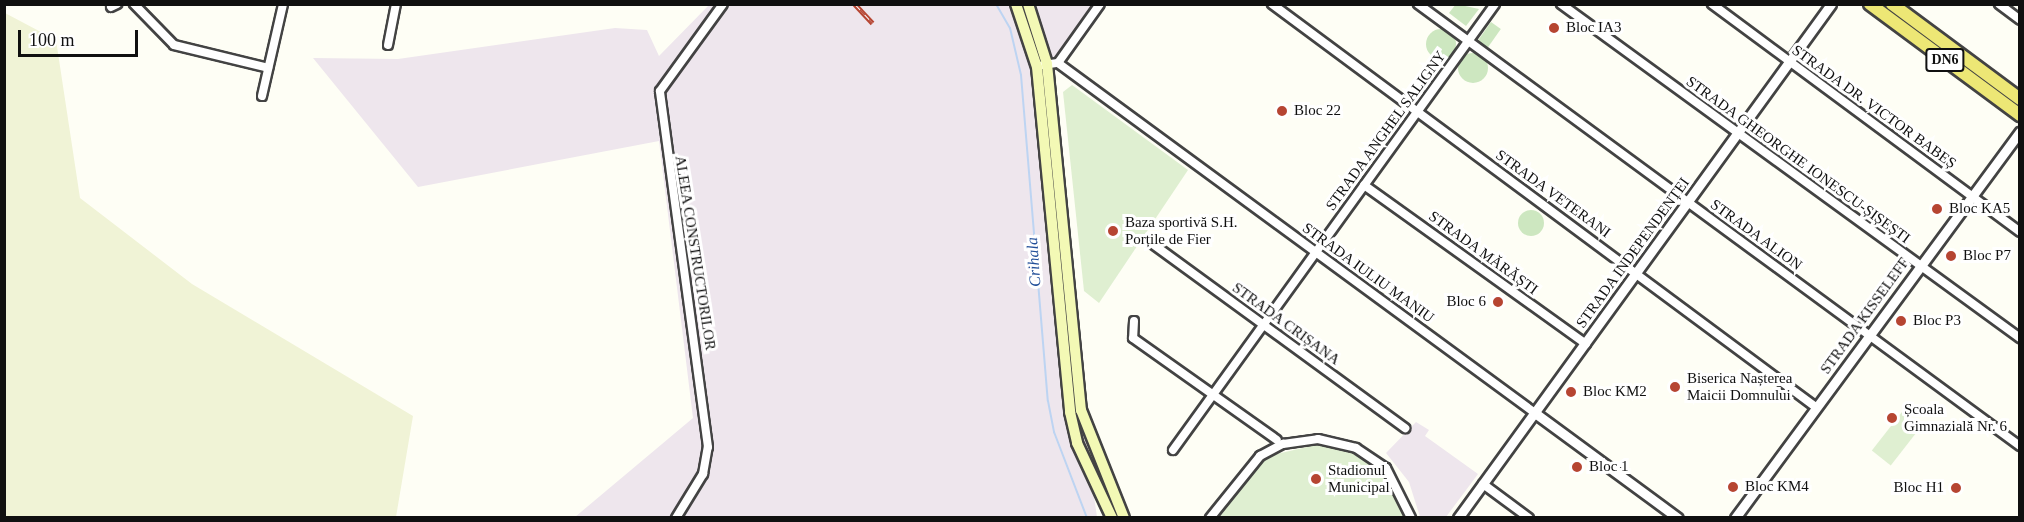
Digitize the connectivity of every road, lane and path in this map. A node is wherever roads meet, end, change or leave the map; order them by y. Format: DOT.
graph roads {
  1 [pos="134,4"];
  2 [pos="283,4"];
  3 [pos="396,4"];
  4 [pos="723,4"];
  5 [pos="1016,4"];
  6 [pos="1028,4"];
  7 [pos="1100,4"];
  8 [pos="1272,4"];
  9 [pos="1418,4"];
  10 [pos="1496,4"];
  11 [pos="1561,4"];
  12 [pos="1712,4"];
  13 [pos="1831,4"];
  14 [pos="1870,4"];
  15 [pos="1892,4"];
  16 [pos="1999,4"];
  17 [pos="2019,20"];
  18 [pos="1468,42"];
  19 [pos="388,45"];
  20 [pos="1789,62"];
  21 [pos="1048,65"];
  22 [pos="268,68"];
  23 [pos="262,96"];
  24 [pos="2019,99"];
  25 [pos="1418,112"];
  26 [pos="2019,115"];
  27 [pos="1738,132"];
  28 [pos="2019,132"];
  29 [pos="1364,185"];
  30 [pos="1971,196"];
  31 [pos="1687,202"];
  32 [pos="2019,232"];
  33 [pos="1150,242"];
  34 [pos="1315,253"];
  35 [pos="1921,265"];
  36 [pos="1637,272"];
  37 [pos="1134,321"];
  38 [pos="1264,324"];
  39 [pos="1870,335"];
  40 [pos="2019,338"];
  41 [pos="1586,344"];
  42 [pos="1213,394"];
  43 [pos="1817,408"];
  44 [pos="1535,413"];
  45 [pos="1405,428"];
  46 [pos="1278,440"];
  47 [pos="2019,446"];
  48 [pos="1173,450"];
  49 [pos="1483,484"];
  50 [pos="676,518"];
  51 [pos="1112,518"];
  52 [pos="1124,518"];
  53 [pos="1210,518"];
  54 [pos="1411,518"];
  55 [pos="1458,518"];
  56 [pos="1529,518"];
  57 [pos="1678,518"];
  58 [pos="1735,518"];
  1 -- 22 [label="street"];
  2 -- 22 [label="street"];
  3 -- 19 [label="street"];
  4 -- 50 [label="street, ALEEA CONSTRUCTORILOR"];
  5 -- 21 [label="main road"];
  6 -- 21 [label="main road"];
  7 -- 21 [label="street"];
  8 -- 25 [label="street, STRADA VETERANI"];
  9 -- 18 [label="street, STRADA ALION"];
  10 -- 18 [label="street, STRADA ANGHEL SALIGNY"];
  11 -- 27 [label="street, STRADA GHEORGHE IONESCU-ȘIȘEȘTI"];
  12 -- 20 [label="street, STRADA DR. VICTOR BABEȘ"];
  13 -- 20 [label="street, STRADA INDEPENDENȚEI"];
  14 -- 26 [label="main road, DN6"];
  15 -- 24 [label="main road, DN6"];
  16 -- 17 [label="street"];
  18 -- 25 [label="street, STRADA ANGHEL SALIGNY"];
  18 -- 31 [label="street, STRADA ALION"];
  20 -- 27 [label="street, STRADA INDEPENDENȚEI"];
  20 -- 30 [label="street, STRADA DR. VICTOR BABEȘ"];
  21 -- 34 [label="street, STRADA IULIU MANIU"];
  21 -- 51 [label="main road"];
  21 -- 52 [label="main road"];
  22 -- 23 [label="street"];
  25 -- 29 [label="street, STRADA ANGHEL SALIGNY"];
  25 -- 36 [label="street, STRADA VETERANI"];
  27 -- 31 [label="street, STRADA INDEPENDENȚEI"];
  27 -- 35 [label="street, STRADA GHEORGHE IONESCU-ȘIȘEȘTI"];
  28 -- 30 [label="street, STRADA KISSELEFF"];
  29 -- 34 [label="street, STRADA ANGHEL SALIGNY"];
  29 -- 41 [label="street, STRADA MĂRĂȘTI"];
  30 -- 32 [label="street, STRADA DR. VICTOR BABEȘ"];
  30 -- 35 [label="street, STRADA KISSELEFF"];
  31 -- 36 [label="street, STRADA INDEPENDENȚEI"];
  31 -- 39 [label="street, STRADA ALION"];
  33 -- 38 [label="street, STRADA CRIȘANA"];
  34 -- 38 [label="street, STRADA ANGHEL SALIGNY"];
  34 -- 44 [label="street, STRADA IULIU MANIU"];
  35 -- 39 [label="street, STRADA KISSELEFF"];
  35 -- 40 [label="street, STRADA GHEORGHE IONESCU-ȘIȘEȘTI"];
  36 -- 41 [label="street, STRADA INDEPENDENȚEI"];
  36 -- 43 [label="street, STRADA VETERANI"];
  37 -- 42 [label="street"];
  38 -- 42 [label="street, STRADA ANGHEL SALIGNY"];
  38 -- 45 [label="street, STRADA CRIȘANA"];
  39 -- 43 [label="street, STRADA KISSELEFF"];
  39 -- 47 [label="street, STRADA ALION"];
  41 -- 44 [label="street, STRADA INDEPENDENȚEI"];
  42 -- 46 [label="street"];
  42 -- 48 [label="street, STRADA ANGHEL SALIGNY"];
  43 -- 58 [label="street, STRADA KISSELEFF"];
  44 -- 49 [label="street, STRADA INDEPENDENȚEI"];
  44 -- 57 [label="street, STRADA IULIU MANIU"];
  49 -- 55 [label="street, STRADA INDEPENDENȚEI"];
  49 -- 56 [label="street"];
  53 -- 54 [label="street"];
}
